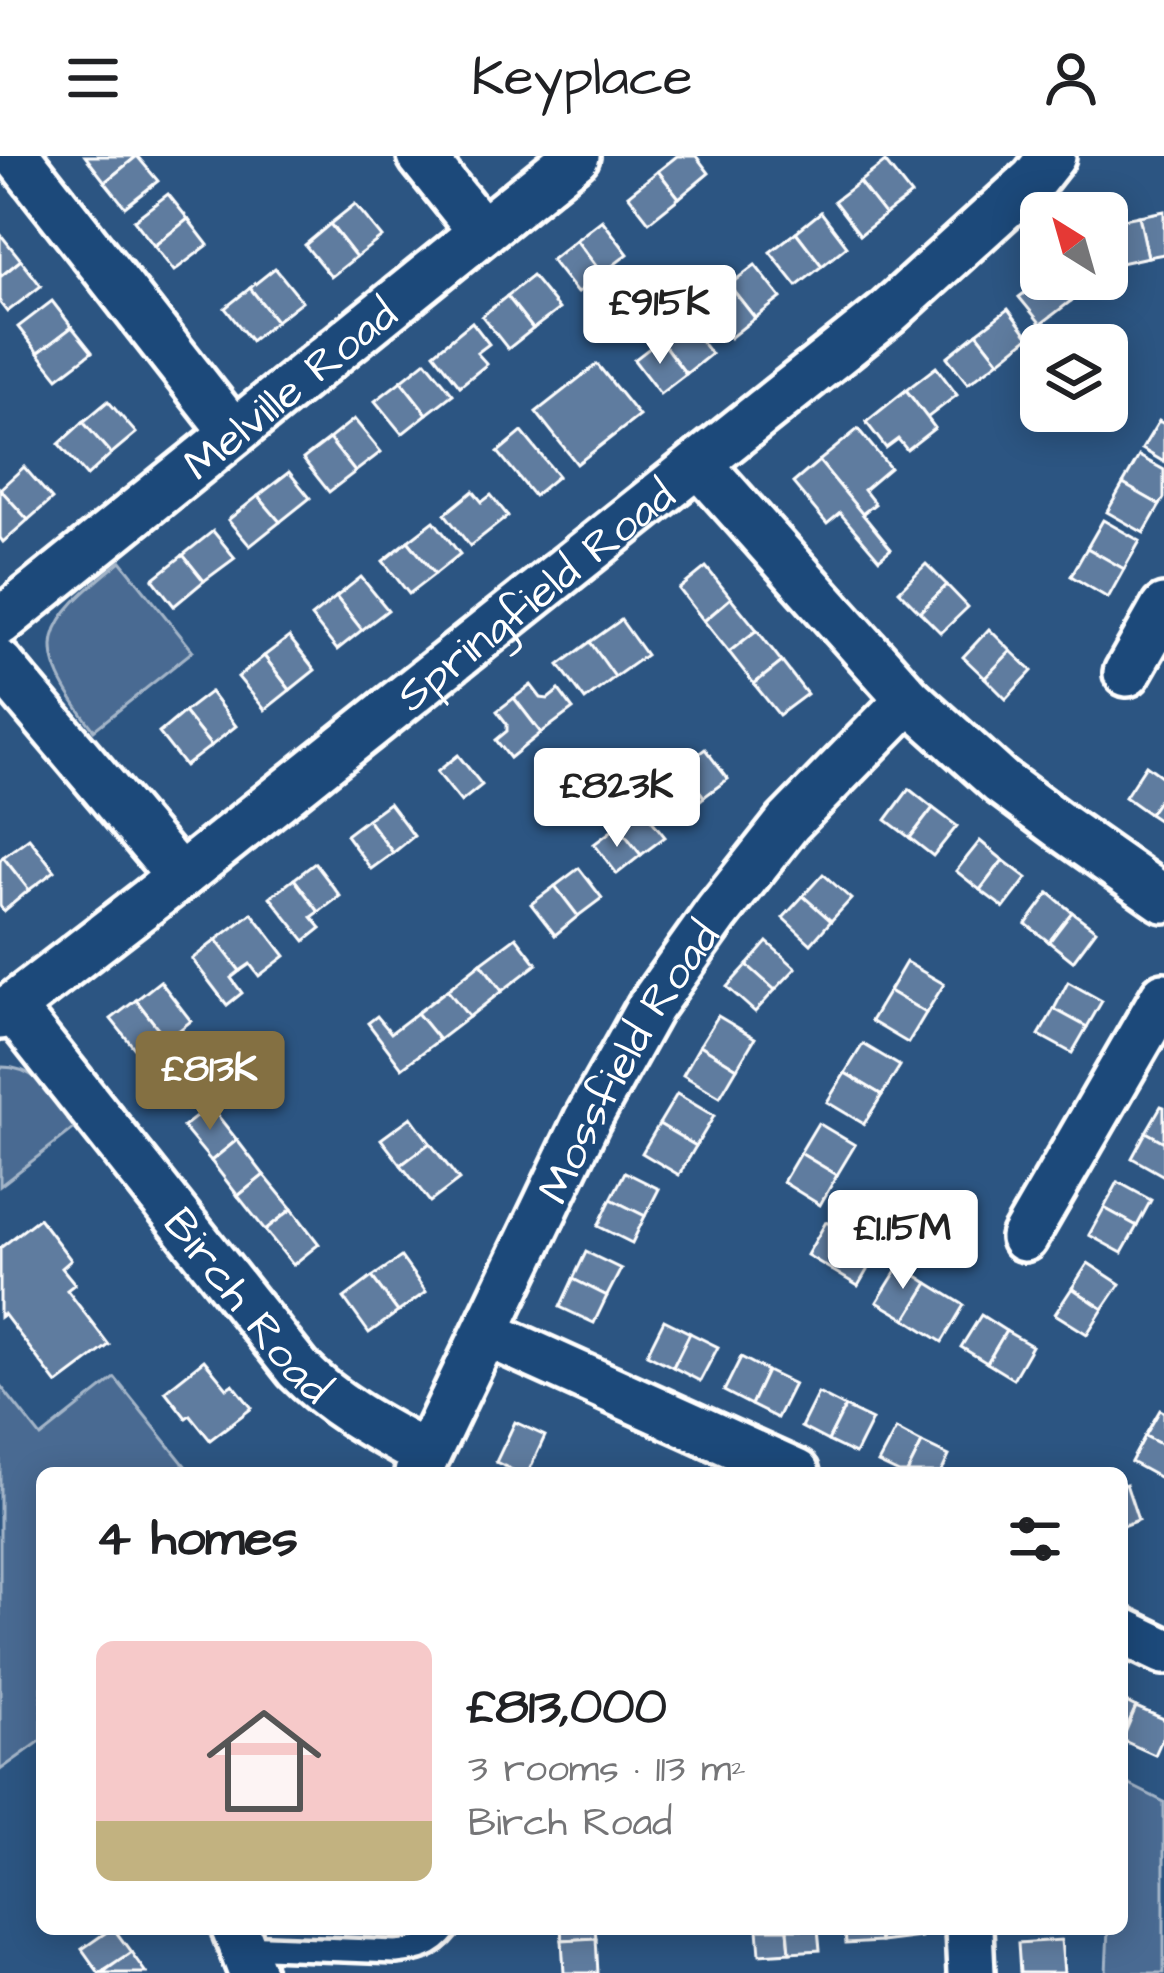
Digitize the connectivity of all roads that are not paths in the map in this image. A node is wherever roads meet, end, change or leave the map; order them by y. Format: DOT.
graph roads {
  1 [pos="17,156"];
  2 [pos="422,156"];
  3 [pos="576,156"];
  4 [pos="1052,156"];
  5 [pos="482,232"];
  6 [pos="233,432"];
  7 [pos="700,464"];
  8 [pos="1164,608"];
  9 [pos="0,622"];
  10 [pos="0,664"];
  11 [pos="1127,673"];
  12 [pos="909,699"];
  13 [pos="180,877"];
  14 [pos="1164,899"];
  15 [pos="1164,996"];
  16 [pos="6,1011"];
  17 [pos="1024,1238"];
  18 [pos="486,1333"];
  19 [pos="422,1464"];
  20 [pos="770,1467"];
  21 [pos="442,1935"];
  22 [pos="969,1935"];
  23 [pos="243,1949"];
  24 [pos="971,1973"];
  1 -- 6 [label="street"];
  2 -- 5 [label="street"];
  3 -- 5 [label="street, Melville Road"];
  4 -- 7 [label="street, Springfield Road"];
  5 -- 6 [label="street, Melville Road"];
  6 -- 9 [label="street, Melville Road"];
  7 -- 12 [label="street"];
  7 -- 13 [label="street, Springfield Road"];
  8 -- 11 [label="street"];
  10 -- 13 [label="street"];
  12 -- 14 [label="street"];
  12 -- 18 [label="street, Mossfield Road"];
  13 -- 16 [label="street, Springfield Road"];
  15 -- 17 [label="street"];
  16 -- 19 [label="street, Birch Road"];
  18 -- 19 [label="street, Mossfield Road"];
  18 -- 20 [label="street"];
  21 -- 23 [label="lane"];
  22 -- 24 [label="street"];
}
